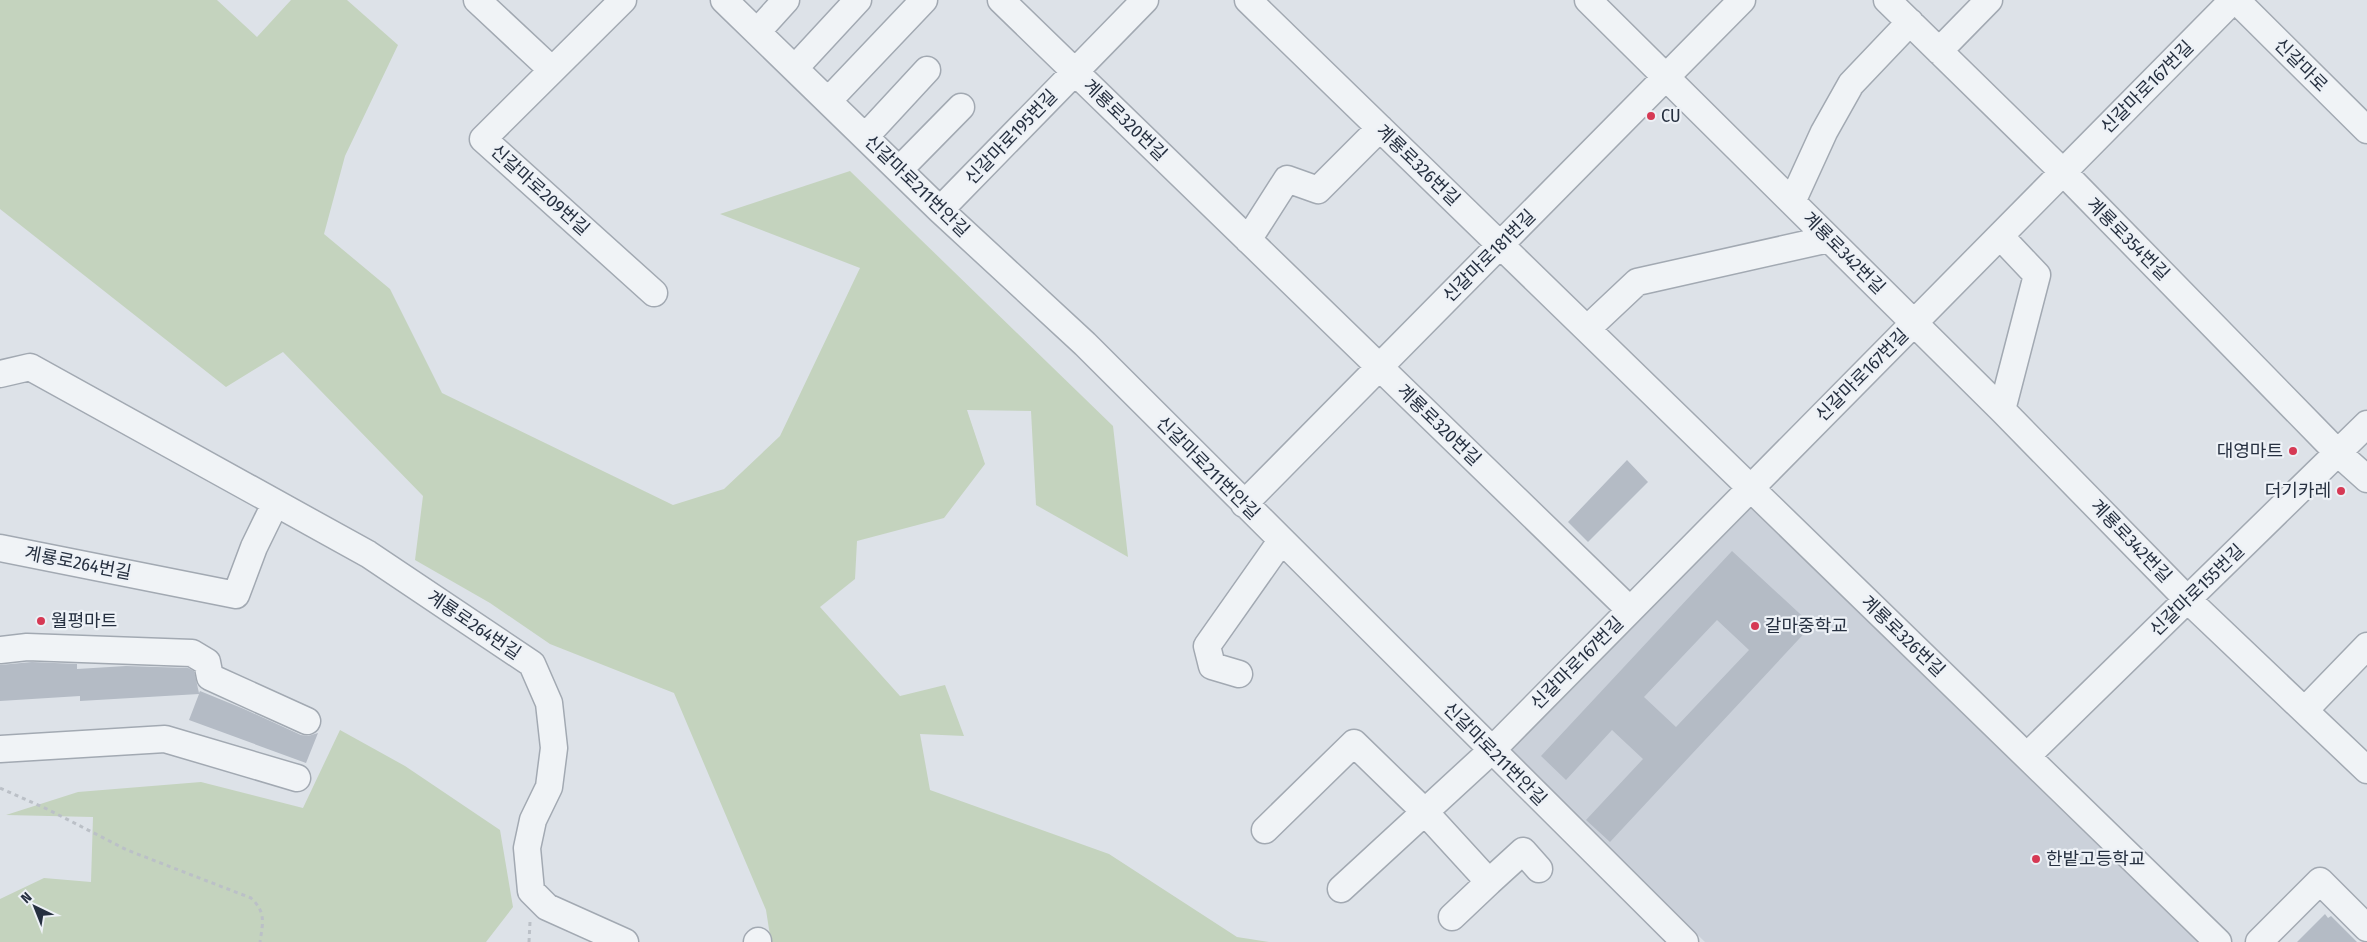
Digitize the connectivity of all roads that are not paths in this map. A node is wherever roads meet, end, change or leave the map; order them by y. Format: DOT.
graph roads {
  1 [pos="478,0"];
  2 [pos="623,0"];
  3 [pos="724,0"];
  4 [pos="786,0"];
  5 [pos="858,0"];
  6 [pos="924,0"];
  7 [pos="1001,0"];
  8 [pos="1145,0"];
  9 [pos="1248,0"];
  10 [pos="1588,0"];
  11 [pos="1887,0"];
  12 [pos="1989,0"];
  13 [pos="2234,0"];
  14 [pos="1732,3"];
  15 [pos="1910,22"];
  16 [pos="757,32"];
  17 [pos="1939,51"];
  18 [pos="794,68"];
  19 [pos="552,70"];
  20 [pos="927,70"];
  21 [pos="1075,72"];
  22 [pos="1666,77"];
  23 [pos="828,101"];
  24 [pos="961,107"];
  25 [pos="1380,128"];
  26 [pos="2367,130"];
  27 [pos="865,137"];
  28 [pos="899,170"];
  29 [pos="2063,172"];
  30 [pos="1792,202"];
  31 [pos="940,210"];
  32 [pos="2000,236"];
  33 [pos="1829,239"];
  34 [pos="1248,240"];
  35 [pos="1500,245"];
  36 [pos="654,293"];
  37 [pos="1914,323"];
  38 [pos="1587,329"];
  39 [pos="1379,367"];
  40 [pos="0,374"];
  41 [pos="2002,410"];
  42 [pos="2367,424"];
  43 [pos="2338,453"];
  44 [pos="2367,479"];
  45 [pos="1751,488"];
  46 [pos="275,504"];
  47 [pos="1244,504"];
  48 [pos="1281,541"];
  49 [pos="0,548"];
  50 [pos="2188,600"];
  51 [pos="1630,610"];
  52 [pos="2367,646"];
  53 [pos="0,650"];
  54 [pos="1239,674"];
  55 [pos="2305,710"];
  56 [pos="307,721"];
  57 [pos="0,749"];
  58 [pos="1491,751"];
  59 [pos="2027,756"];
  60 [pos="2367,770"];
  61 [pos="297,778"];
  62 [pos="1424,811"];
  63 [pos="1265,830"];
  64 [pos="1540,868"];
  65 [pos="1489,882"];
  66 [pos="1341,889"];
  67 [pos="1452,917"];
  68 [pos="2367,928"];
  69 [pos="625,942"];
  70 [pos="1686,942"];
  71 [pos="2218,942"];
  72 [pos="2259,942"];
  1 -- 19 [label="street"];
  2 -- 19 [label="street, 신갈마로209번길"];
  3 -- 16 [label="street, 신갈마로211번안길"];
  4 -- 16 [label="street"];
  5 -- 18 [label="street"];
  6 -- 23 [label="street"];
  7 -- 21 [label="street, 계룡로320번길"];
  8 -- 21 [label="street, 신갈마로195번길"];
  9 -- 25 [label="street, 계룡로326번길"];
  10 -- 22 [label="street, 계룡로342번길"];
  11 -- 15 [label="street, 계룡로354번길"];
  12 -- 17 [label="street"];
  13 -- 26 [label="street, 신갈마로"];
  13 -- 29 [label="street, 신갈마로167번길"];
  14 -- 22 [label="street, 신갈마로181번길"];
  15 -- 17 [label="street, 계룡로354번길"];
  15 -- 30 [label="street, 계룡로342번길"];
  16 -- 18 [label="street, 신갈마로211번안길"];
  17 -- 29 [label="street, 계룡로354번길"];
  18 -- 23 [label="street, 신갈마로211번안길"];
  19 -- 36 [label="street, 신갈마로209번길"];
  20 -- 27 [label="street"];
  21 -- 31 [label="street, 신갈마로195번길"];
  21 -- 34 [label="street, 계룡로320번길"];
  22 -- 30 [label="street, 계룡로342번길"];
  22 -- 35 [label="street, 신갈마로181번길"];
  23 -- 27 [label="street, 신갈마로211번안길"];
  24 -- 28 [label="street"];
  25 -- 34 [label="street"];
  25 -- 35 [label="street, 계룡로326번길"];
  27 -- 28 [label="street, 신갈마로211번안길"];
  28 -- 31 [label="street, 신갈마로211번안길"];
  29 -- 32 [label="street, 신갈마로167번길"];
  29 -- 43 [label="street, 계룡로354번길"];
  30 -- 33 [label="street, 계룡로342번길"];
  31 -- 47 [label="street, 신갈마로211번안길"];
  32 -- 37 [label="street, 신갈마로167번길"];
  32 -- 41 [label="street"];
  33 -- 37 [label="street, 계룡로342번길"];
  33 -- 38 [label="street"];
  34 -- 39 [label="street, 계룡로320번길"];
  35 -- 38 [label="street, 계룡로326번길"];
  35 -- 39 [label="street, 신갈마로181번길"];
  37 -- 41 [label="street, 계룡로342번길"];
  37 -- 45 [label="street, 신갈마로167번길"];
  38 -- 45 [label="street, 계룡로326번길"];
  39 -- 47 [label="street, 신갈마로181번길"];
  39 -- 51 [label="street, 계룡로320번길"];
  40 -- 46 [label="street, 계룡로264번길"];
  41 -- 50 [label="street, 계룡로342번길"];
  42 -- 43 [label="street, 신갈마로155번길"];
  43 -- 44 [label="street, 계룡로354번길"];
  43 -- 50 [label="street, 신갈마로155번길"];
  45 -- 51 [label="street, 신갈마로167번길"];
  45 -- 59 [label="street, 계룡로326번길"];
  46 -- 49 [label="street, 계룡로264번길"];
  46 -- 69 [label="street, 계룡로264번길"];
  47 -- 48 [label="street, 신갈마로211번안길"];
  48 -- 54 [label="street"];
  48 -- 58 [label="street, 신갈마로211번안길"];
  50 -- 55 [label="street, 계룡로342번길"];
  50 -- 59 [label="street, 신갈마로155번길"];
  51 -- 58 [label="street, 신갈마로167번길"];
  52 -- 55 [label="street"];
  53 -- 56 [label="street"];
  55 -- 60 [label="street, 계룡로342번길"];
  57 -- 61 [label="street"];
  58 -- 62 [label="street, 신갈마로167번길"];
  58 -- 70 [label="street, 신갈마로211번안길"];
  59 -- 71 [label="street, 계룡로326번길"];
  62 -- 63 [label="street"];
  62 -- 65 [label="street"];
  62 -- 66 [label="street, 신갈마로167번길"];
  64 -- 65 [label="street"];
  65 -- 67 [label="street"];
  68 -- 72 [label="street"];
}
